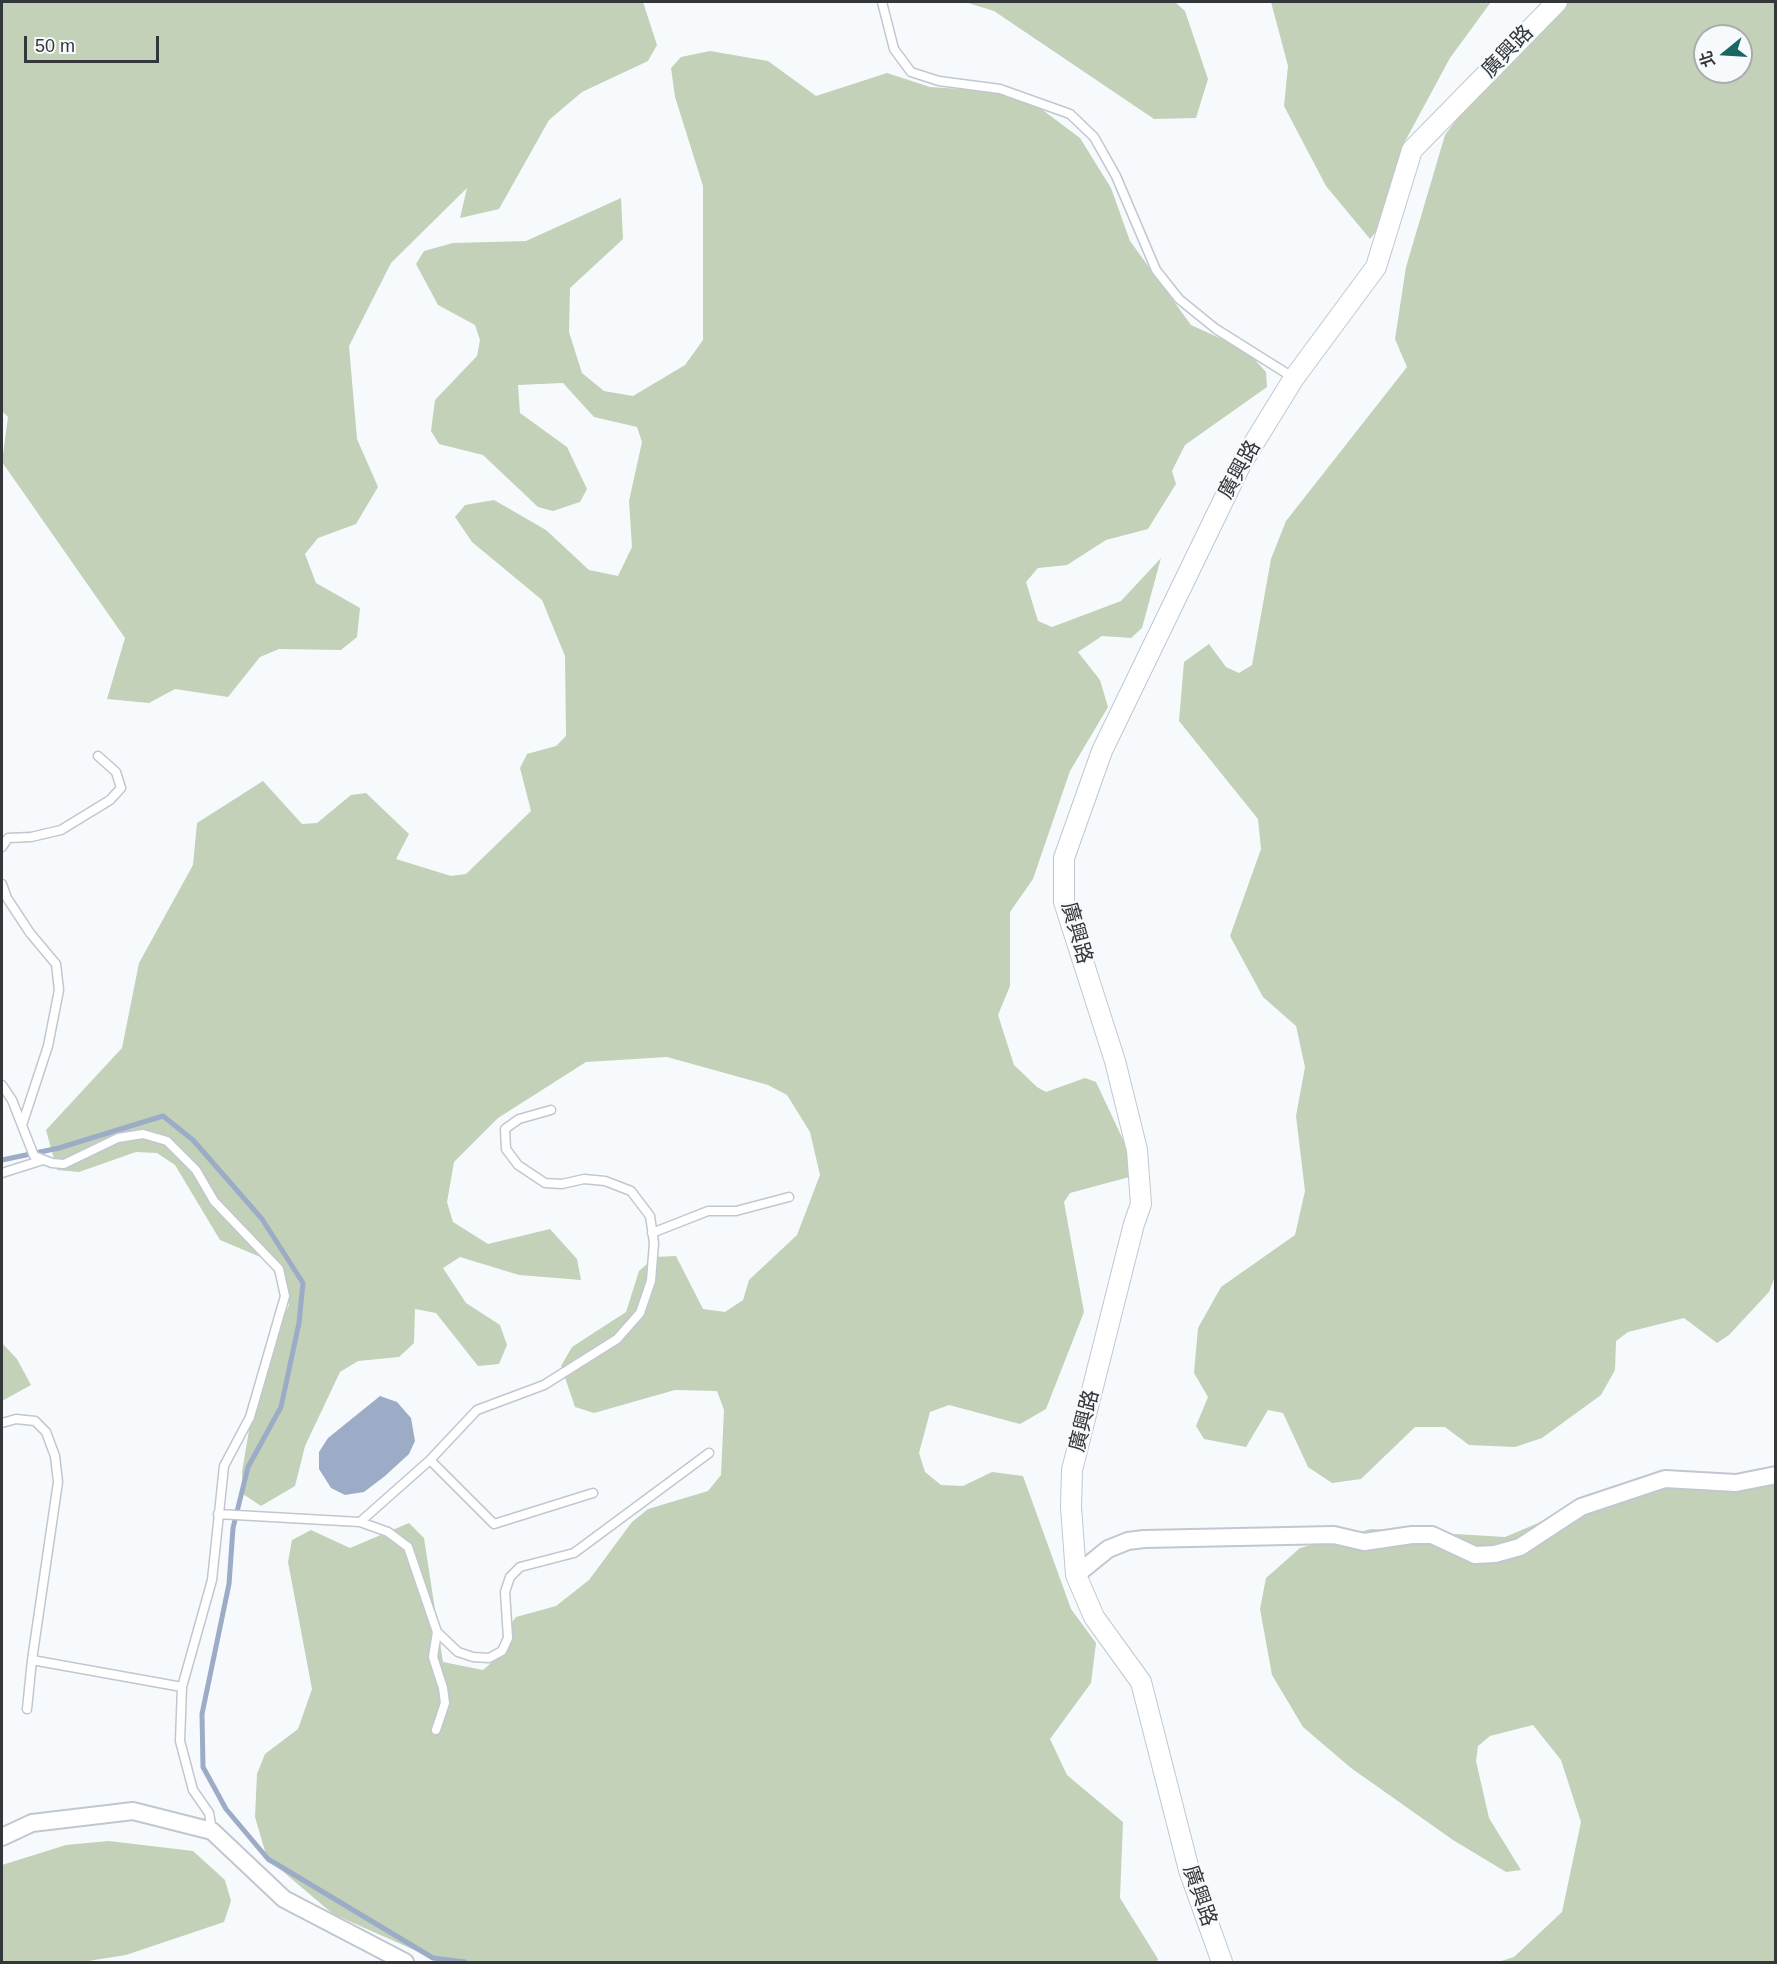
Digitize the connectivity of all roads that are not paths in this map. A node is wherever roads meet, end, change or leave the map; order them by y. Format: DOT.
graph roads {
  1 [pos="882,2"];
  2 [pos="1557,2"];
  3 [pos="1294,378"];
  4 [pos="98,756"];
  5 [pos="2,847"];
  6 [pos="2,884"];
  7 [pos="2,1085"];
  8 [pos="551,1110"];
  9 [pos="21,1125"];
  10 [pos="43,1160"];
  11 [pos="2,1173"];
  12 [pos="789,1197"];
  13 [pos="652,1233"];
  14 [pos="2,1423"];
  15 [pos="709,1453"];
  16 [pos="430,1460"];
  17 [pos="1776,1475"];
  18 [pos="593,1493"];
  19 [pos="221,1514"];
  20 [pos="360,1522"];
  21 [pos="1076,1575"];
  22 [pos="437,1632"];
  23 [pos="32,1660"];
  24 [pos="182,1687"];
  25 [pos="27,1709"];
  26 [pos="436,1731"];
  27 [pos="212,1831"];
  28 [pos="2,1837"];
  29 [pos="405,1962"];
  30 [pos="1222,1962"];
  1 -- 3 [label="lane"];
  2 -- 3 [label="street, 廣興路"];
  3 -- 21 [label="street, 廣興路"];
  4 -- 5 [label="lane"];
  6 -- 9 [label="lane"];
  7 -- 9 [label="lane"];
  8 -- 13 [label="lane"];
  9 -- 10 [label="lane"];
  10 -- 11 [label="lane"];
  10 -- 19 [label="lane"];
  12 -- 13 [label="lane"];
  13 -- 16 [label="lane"];
  14 -- 23 [label="lane"];
  15 -- 22 [label="lane"];
  16 -- 18 [label="lane"];
  16 -- 20 [label="lane"];
  17 -- 21 [label="street"];
  19 -- 20 [label="lane"];
  19 -- 24 [label="lane"];
  20 -- 22 [label="lane"];
  21 -- 30 [label="street, 廣興路"];
  22 -- 26 [label="lane"];
  23 -- 24 [label="lane"];
  23 -- 25 [label="lane"];
  24 -- 27 [label="lane"];
  27 -- 28 [label="street"];
  27 -- 29 [label="street"];
}
